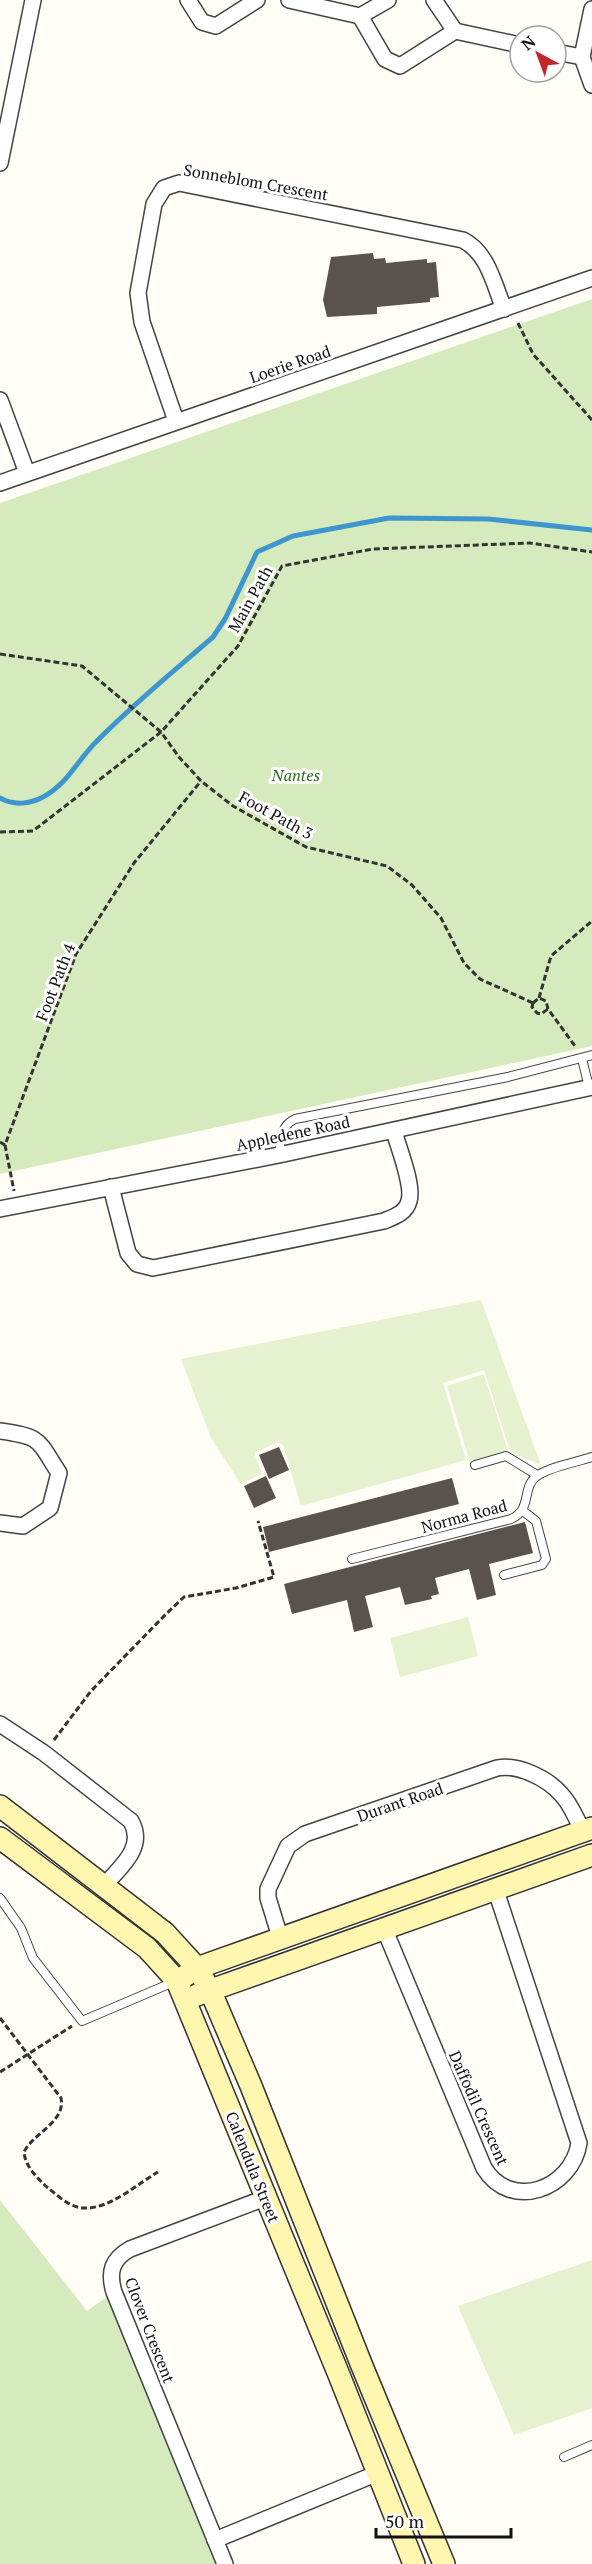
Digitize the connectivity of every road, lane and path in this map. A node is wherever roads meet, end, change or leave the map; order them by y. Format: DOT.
graph roads {
  1 [pos="33,0"];
  2 [pos="188,0"];
  3 [pos="257,0"];
  4 [pos="289,0"];
  5 [pos="388,0"];
  6 [pos="434,0"];
  7 [pos="592,9"];
  8 [pos="360,16"];
  9 [pos="455,31"];
  10 [pos="508,42"];
  11 [pos="568,54"];
  12 [pos="582,57"];
  13 [pos="592,85"];
  14 [pos="0,163"];
  15 [pos="592,279"];
  16 [pos="504,309"];
  17 [pos="518,323"];
  18 [pos="0,400"];
  19 [pos="592,420"];
  20 [pos="176,421"];
  21 [pos="27,473"];
  22 [pos="0,483"];
  23 [pos="592,552"];
  24 [pos="0,654"];
  25 [pos="161,732"];
  26 [pos="201,781"];
  27 [pos="0,832"];
  28 [pos="592,921"];
  29 [pos="539,998"];
  30 [pos="533,1003"];
  31 [pos="548,1009"];
  32 [pos="577,1048"];
  33 [pos="592,1055"];
  34 [pos="582,1059"];
  35 [pos="590,1087"];
  36 [pos="394,1131"];
  37 [pos="0,1142"];
  38 [pos="5,1145"];
  39 [pos="279,1155"];
  40 [pos="111,1187"];
  41 [pos="16,1205"];
  42 [pos="0,1209"];
  43 [pos="0,1431"];
  44 [pos="592,1457"];
  45 [pos="475,1465"];
  46 [pos="537,1475"];
  47 [pos="523,1510"];
  48 [pos="258,1521"];
  49 [pos="0,1523"];
  50 [pos="352,1559"];
  51 [pos="504,1575"];
  52 [pos="0,1724"];
  53 [pos="44,1753"];
  54 [pos="0,1806"];
  55 [pos="587,1829"];
  56 [pos="0,1838"];
  57 [pos="592,1856"];
  58 [pos="432,1883"];
  59 [pos="104,1886"];
  60 [pos="495,1888"];
  61 [pos="0,1898"];
  62 [pos="440,1908"];
  63 [pos="384,1928"];
  64 [pos="280,1937"];
  65 [pos="197,1968"];
  66 [pos="182,1990"];
  67 [pos="210,1990"];
  68 [pos="0,2018"];
  69 [pos="82,2021"];
  70 [pos="28,2055"];
  71 [pos="0,2072"];
  72 [pos="158,2172"];
  73 [pos="265,2198"];
  74 [pos="362,2366"];
  75 [pos="339,2375"];
  76 [pos="592,2445"];
  77 [pos="564,2457"];
  78 [pos="378,2473"];
  79 [pos="215,2540"];
  80 [pos="225,2564"];
  81 [pos="414,2564"];
  82 [pos="444,2564"];
  1 -- 14 [label="street"];
  2 -- 3 [label="street"];
  4 -- 8 [label="street"];
  5 -- 8 [label="street"];
  6 -- 9 [label="street"];
  7 -- 12 [label="street"];
  8 -- 9 [label="street"];
  9 -- 10 [label="street"];
  11 -- 12 [label="street"];
  12 -- 13 [label="street"];
  15 -- 16 [label="street, Loerie Road"];
  16 -- 20 [label="street, Loerie Road"];
  16 -- 20 [label="street, Sonneblom Crescent"];
  17 -- 19 [label="path"];
  18 -- 21 [label="street"];
  20 -- 21 [label="street, Loerie Road"];
  21 -- 22 [label="street, Loerie Road"];
  23 -- 25 [label="path, Main Path"];
  24 -- 25 [label="path, Foot Path 3"];
  25 -- 26 [label="path, Foot Path 3"];
  25 -- 27 [label="path, Main Path"];
  26 -- 30 [label="path, Foot Path 3"];
  26 -- 38 [label="path, Foot Path 4"];
  28 -- 29 [label="path"];
  29 -- 30 [label="path"];
  29 -- 31 [label="path"];
  30 -- 31 [label="path"];
  31 -- 32 [label="path"];
  33 -- 34 [label="lane"];
  34 -- 35 [label="lane"];
  34 -- 39 [label="lane"];
  35 -- 36 [label="street, Appledene Road"];
  36 -- 39 [label="street, Appledene Road"];
  36 -- 40 [label="street"];
  37 -- 38 [label="path"];
  38 -- 41 [label="path"];
  39 -- 40 [label="street, Appledene Road"];
  40 -- 41 [label="street, Appledene Road"];
  41 -- 42 [label="street, Appledene Road"];
  43 -- 49 [label="street"];
  44 -- 46 [label="lane"];
  45 -- 46 [label="lane"];
  46 -- 47 [label="lane, Norma Road"];
  47 -- 50 [label="lane, Norma Road"];
  47 -- 51 [label="lane"];
  48 -- 53 [label="path"];
  52 -- 53 [label="street"];
  53 -- 59 [label="street"];
  54 -- 59 [label="street, Calendula Street"];
  55 -- 58 [label="street, Durant Road"];
  55 -- 64 [label="street, Durant Road"];
  56 -- 66 [label="street, Calendula Street"];
  57 -- 60 [label="street"];
  58 -- 62 [label="street"];
  58 -- 64 [label="street, Durant Road"];
  59 -- 65 [label="street, Calendula Street"];
  60 -- 62 [label="street"];
  60 -- 63 [label="street, Daffodil Crescent"];
  61 -- 69 [label="lane"];
  62 -- 63 [label="street"];
  63 -- 67 [label="street"];
  64 -- 65 [label="street, Durant Road"];
  65 -- 66 [label="street, Durant Road"];
  65 -- 67 [label="street, Calendula Street"];
  66 -- 67 [label="street"];
  66 -- 69 [label="lane"];
  66 -- 73 [label="street, Calendula Street"];
  67 -- 74 [label="street, Calendula Street"];
  68 -- 70 [label="path"];
  69 -- 70 [label="path"];
  70 -- 71 [label="path"];
  70 -- 72 [label="path"];
  73 -- 75 [label="street, Calendula Street"];
  73 -- 79 [label="street, Clover Crescent"];
  74 -- 75 [label="street"];
  74 -- 82 [label="street, Calendula Street"];
  75 -- 78 [label="street, Calendula Street"];
  76 -- 77 [label="lane"];
  78 -- 79 [label="street"];
  78 -- 81 [label="street, Calendula Street"];
  79 -- 80 [label="street, Clover Crescent"];
}
